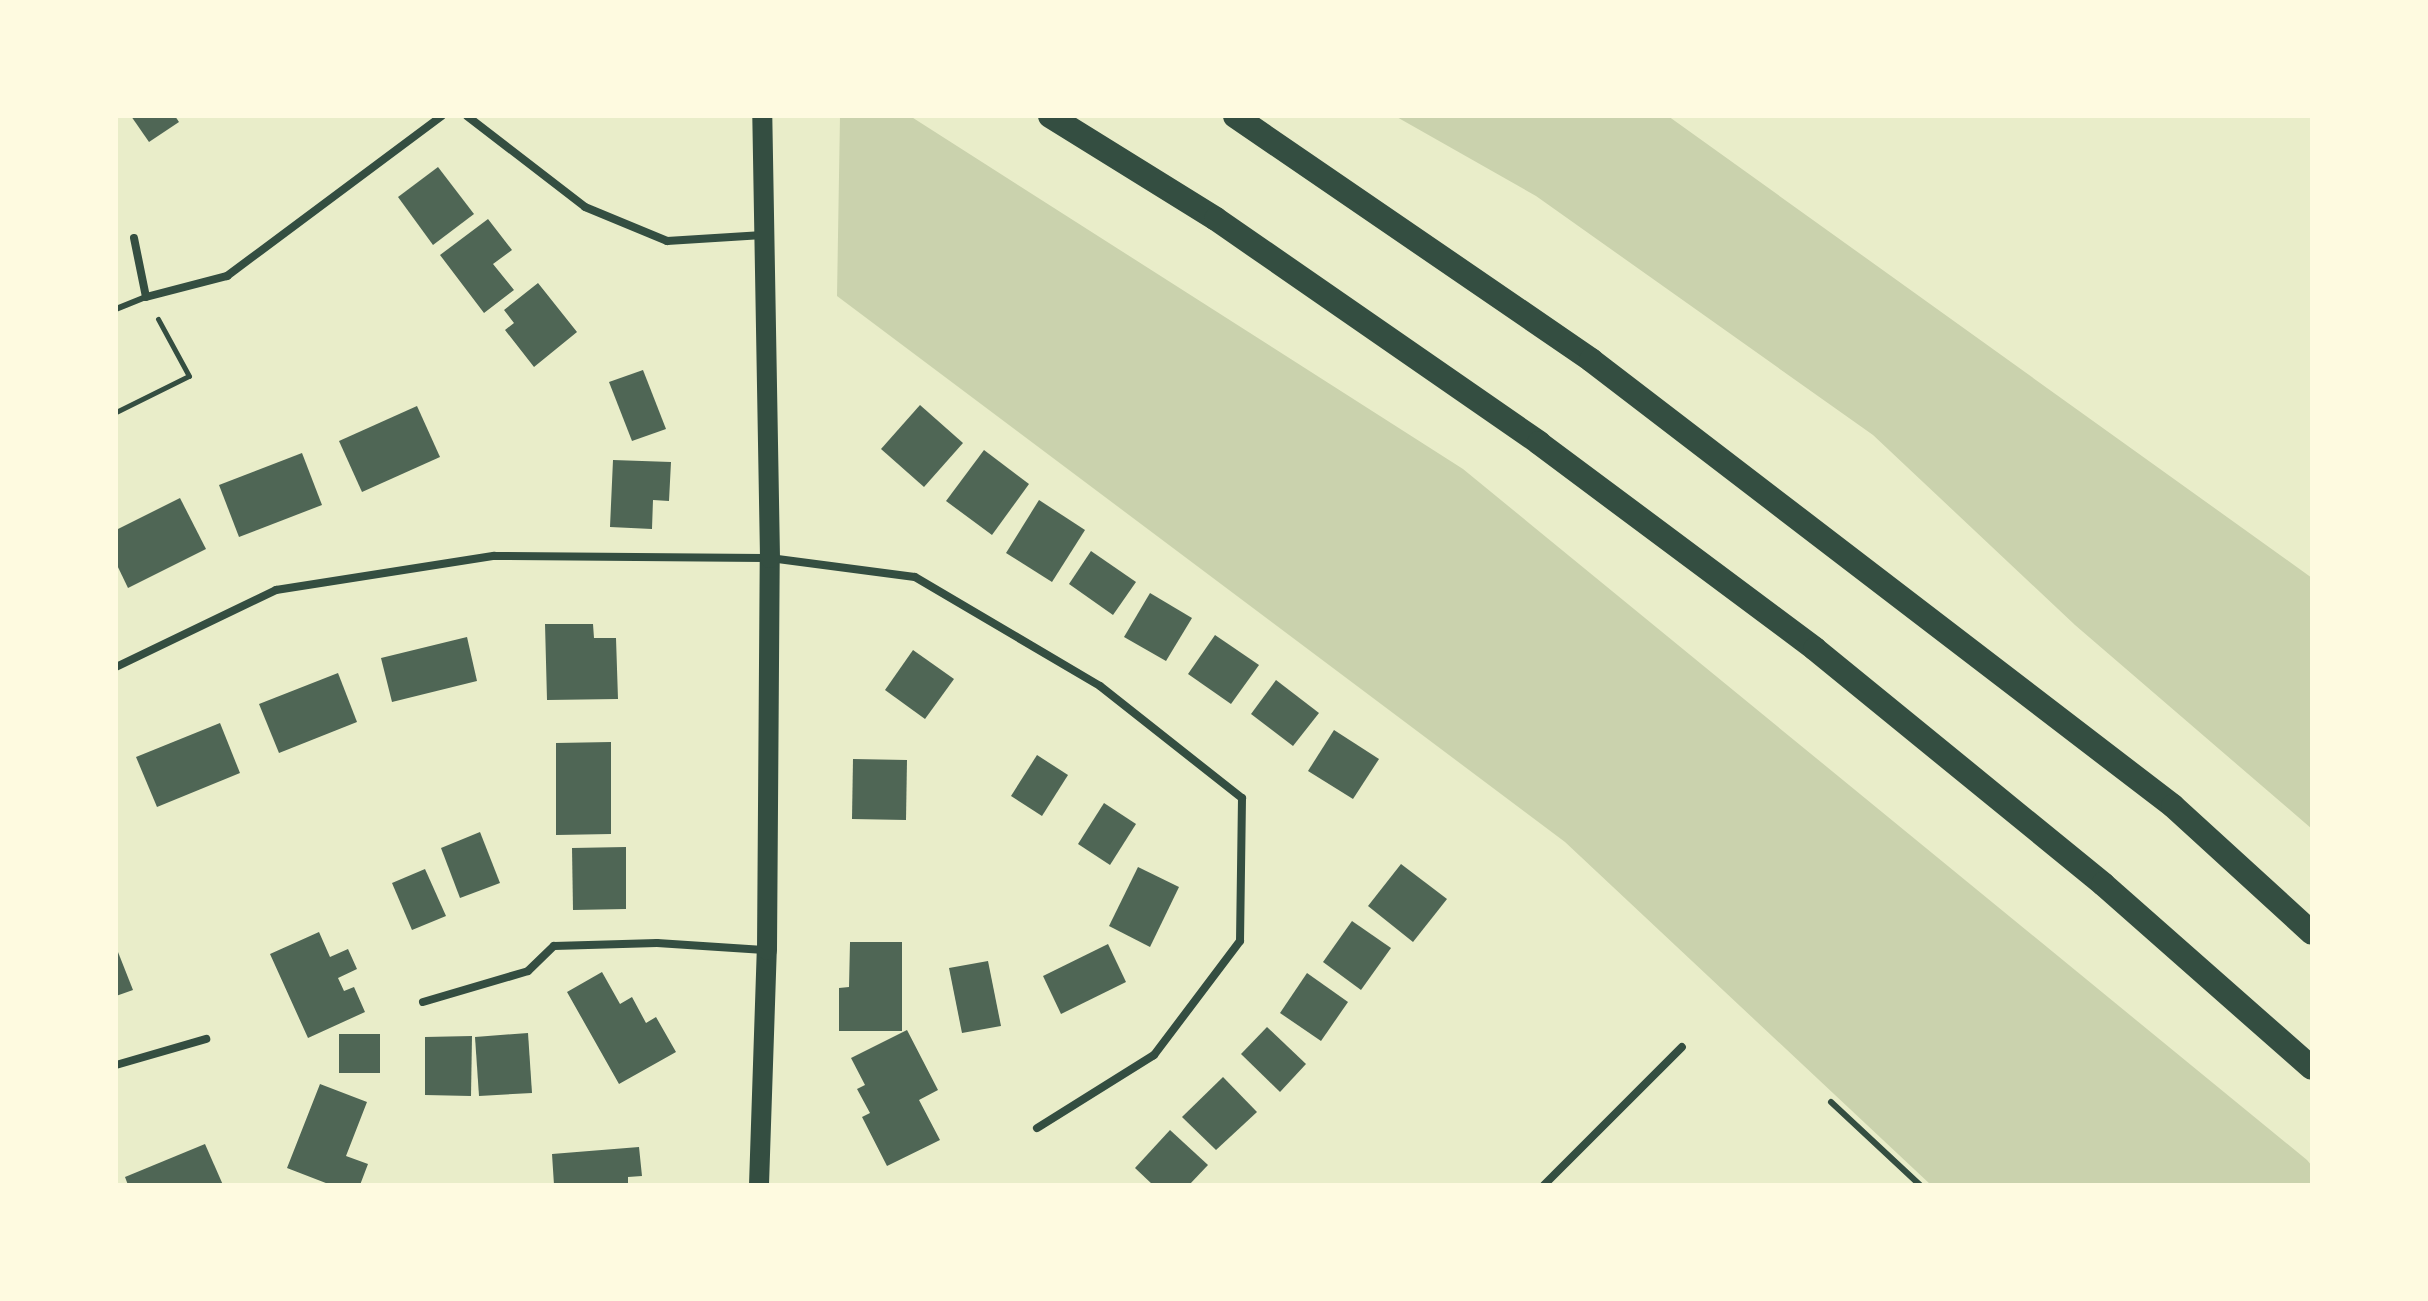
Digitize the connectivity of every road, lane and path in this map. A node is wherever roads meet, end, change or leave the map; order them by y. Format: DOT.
graph roads {
  1 [pos="442,116"];
  2 [pos="467,116"];
  3 [pos="762,116"];
  4 [pos="1050,116"];
  5 [pos="1235,116"];
  6 [pos="763,235"];
  7 [pos="134,238"];
  8 [pos="146,297"];
  9 [pos="116,309"];
  10 [pos="116,412"];
  11 [pos="770,558"];
  12 [pos="116,667"];
  13 [pos="2312,933"];
  14 [pos="767,950"];
  15 [pos="423,1002"];
  16 [pos="206,1039"];
  17 [pos="1682,1047"];
  18 [pos="116,1065"];
  19 [pos="2312,1068"];
  20 [pos="1831,1102"];
  21 [pos="1037,1128"];
  22 [pos="759,1185"];
  23 [pos="1544,1185"];
  24 [pos="1920,1185"];
  1 -- 8 [label="street"];
  2 -- 6 [label="street"];
  3 -- 6 [label="main road"];
  4 -- 19 [label="highway"];
  5 -- 13 [label="highway"];
  6 -- 11 [label="main road"];
  7 -- 8 [label="street"];
  8 -- 9 [label="lane"];
  8 -- 10 [label="path"];
  11 -- 12 [label="street"];
  11 -- 14 [label="main road"];
  11 -- 21 [label="street"];
  14 -- 15 [label="street"];
  14 -- 22 [label="main road"];
  16 -- 18 [label="street"];
  17 -- 23 [label="street"];
  20 -- 24 [label="lane"];
}
